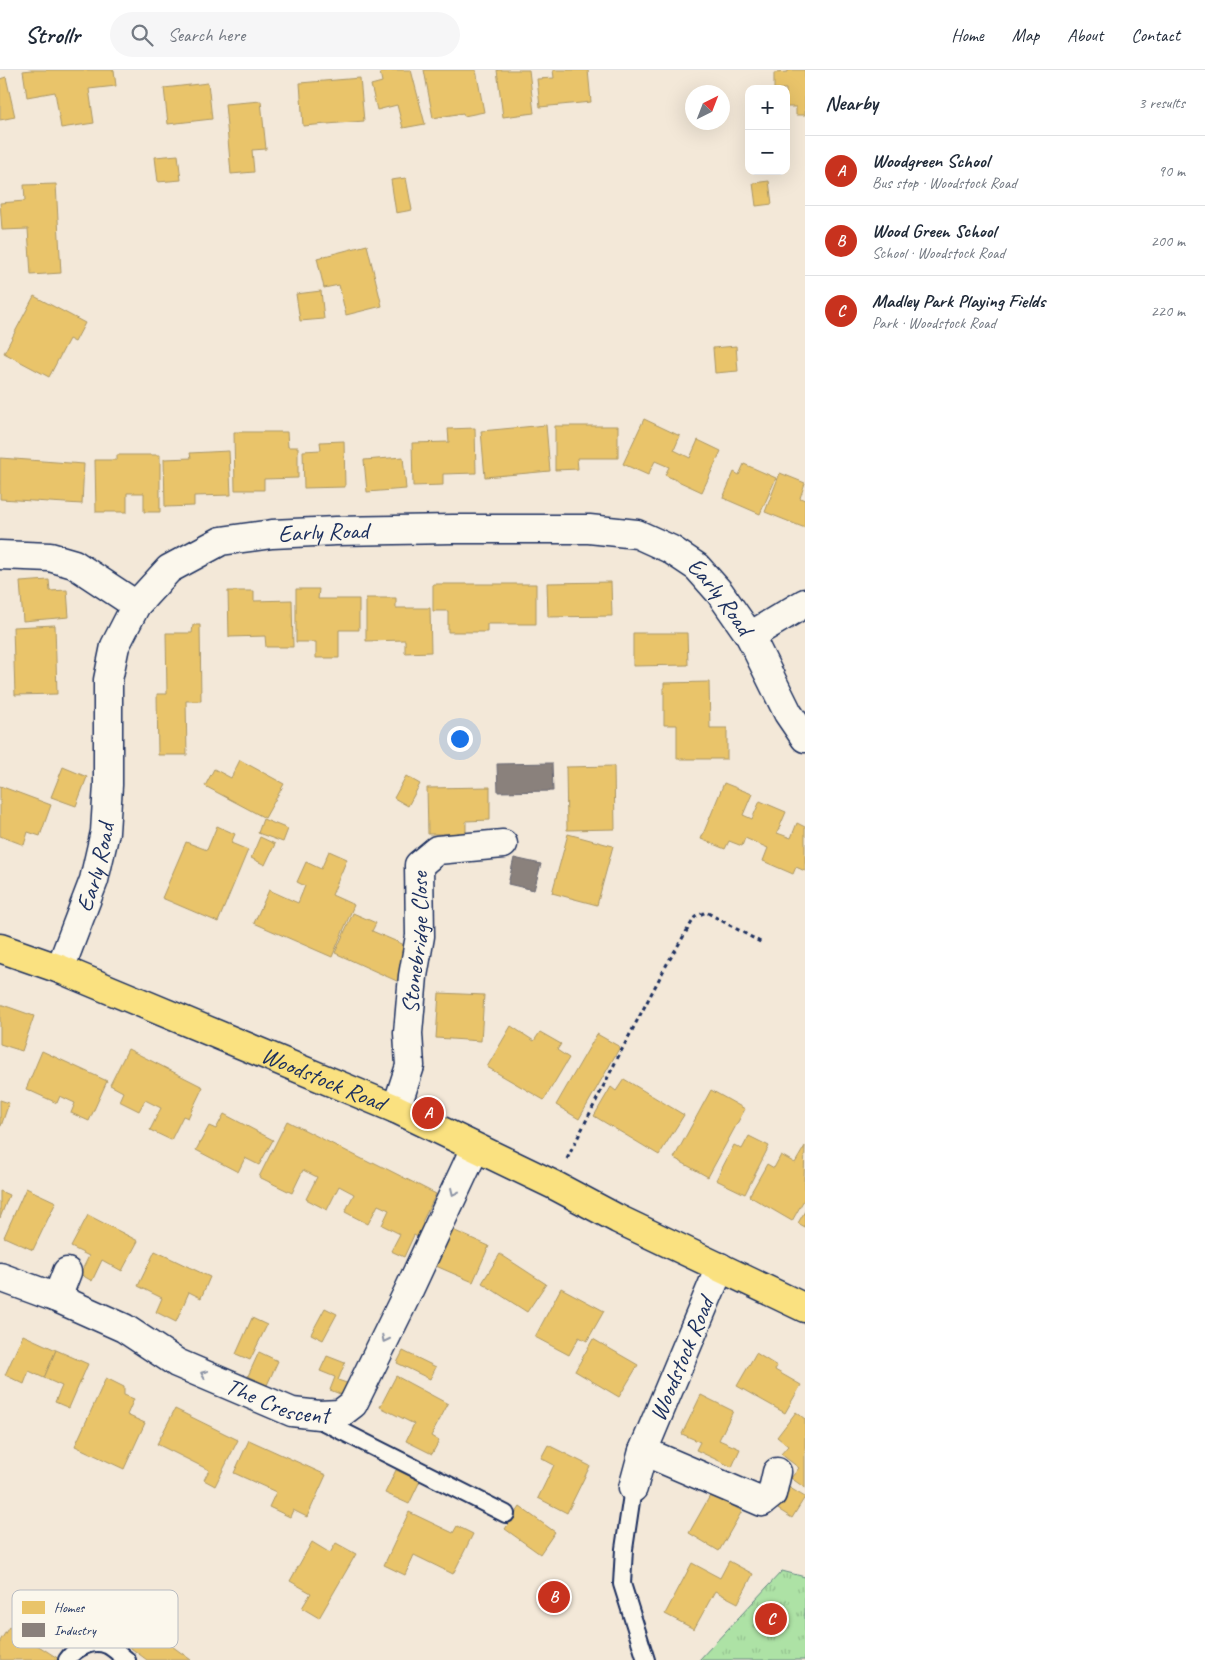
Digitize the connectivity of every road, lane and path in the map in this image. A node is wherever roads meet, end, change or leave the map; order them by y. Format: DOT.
graph roads {
  1 [pos="0,555"];
  2 [pos="805,603"];
  3 [pos="136,605"];
  4 [pos="750,636"];
  5 [pos="805,738"];
  6 [pos="503,844"];
  7 [pos="762,943"];
  8 [pos="0,948"];
  9 [pos="60,969"];
  10 [pos="396,1109"];
  11 [pos="475,1148"];
  12 [pos="554,1184"];
  13 [pos="720,1267"];
  14 [pos="67,1272"];
  15 [pos="0,1277"];
  16 [pos="57,1298"];
  17 [pos="805,1308"];
  18 [pos="308,1414"];
  19 [pos="643,1451"];
  20 [pos="777,1472"];
  21 [pos="633,1488"];
  22 [pos="506,1514"];
  23 [pos="81,1648"];
  24 [pos="111,1648"];
  25 [pos="67,1660"];
  26 [pos="127,1660"];
  27 [pos="646,1660"];
  1 -- 3 [label="street"];
  2 -- 4 [label="street"];
  3 -- 4 [label="street, Early Road"];
  3 -- 9 [label="street, Early Road"];
  4 -- 5 [label="street, Early Road"];
  6 -- 10 [label="street, Stonebridge Close"];
  7 -- 12 [label="path"];
  8 -- 9 [label="main road, Woodstock Road"];
  9 -- 10 [label="main road, Woodstock Road"];
  10 -- 11 [label="main road, Woodstock Road"];
  11 -- 12 [label="main road, Woodstock Road"];
  11 -- 18 [label="street, The Crescent, one-way"];
  12 -- 13 [label="main road, Woodstock Road"];
  13 -- 17 [label="main road, Woodstock Road"];
  13 -- 19 [label="street, Woodstock Road"];
  14 -- 16 [label="street"];
  15 -- 16 [label="street, The Crescent"];
  18 -- 16 [label="street, The Crescent, one-way"];
  18 -- 22 [label="lane"];
  19 -- 20 [label="street, Woodstock Road"];
  19 -- 21 [label="street, Woodstock Road"];
  21 -- 27 [label="lane, Woodstock Road"];
  23 -- 25 [label="lane"];
  24 -- 26 [label="lane"];
}
